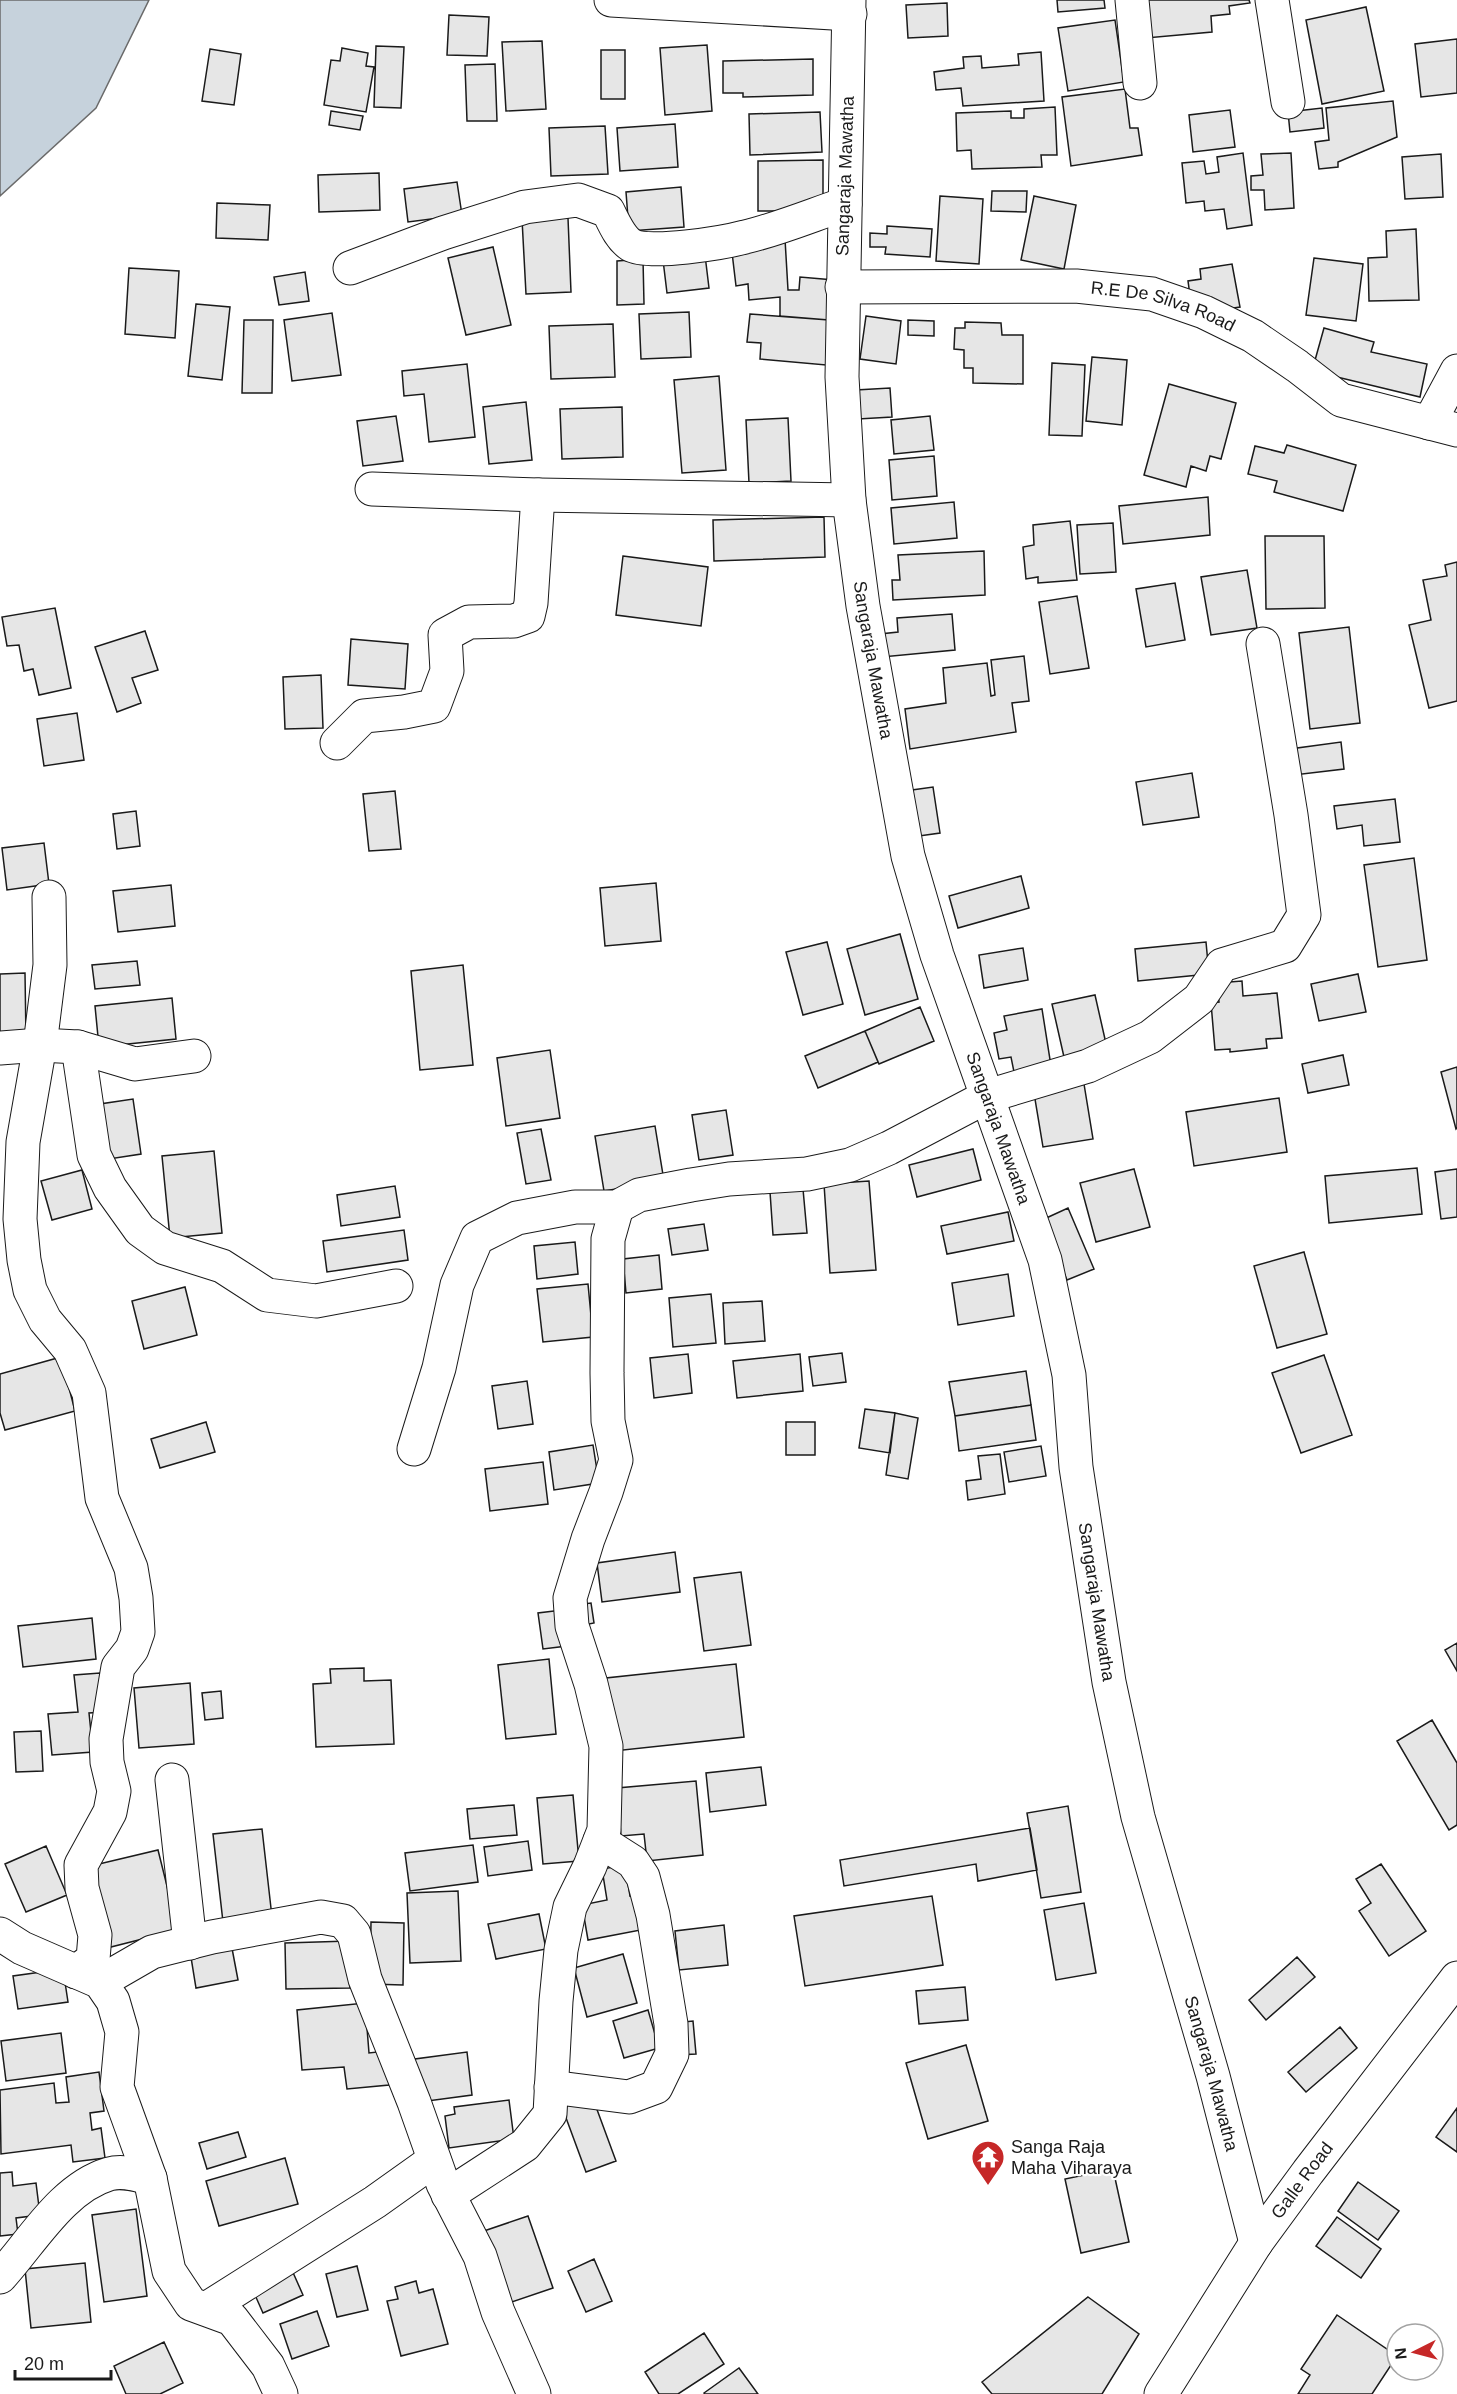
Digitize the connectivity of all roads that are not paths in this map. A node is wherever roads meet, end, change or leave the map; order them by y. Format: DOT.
graph roads {
  1 [pos="611,0"];
  2 [pos="1132,0"];
  3 [pos="1272,0"];
  4 [pos="849,7"];
  5 [pos="1140,83"];
  6 [pos="1288,102"];
  7 [pos="845,204"];
  8 [pos="350,268"];
  9 [pos="842,286"];
  10 [pos="1457,371"];
  11 [pos="1443,427"];
  12 [pos="372,489"];
  13 [pos="538,495"];
  14 [pos="849,500"];
  15 [pos="1263,644"];
  16 [pos="337,743"];
  17 [pos="49,897"];
  18 [pos="40,1045"];
  19 [pos="78,1047"];
  20 [pos="0,1048"];
  21 [pos="194,1056"];
  22 [pos="988,1096"];
  23 [pos="617,1207"];
  24 [pos="396,1286"];
  25 [pos="414,1449"];
  26 [pos="172,1780"];
  27 [pos="600,1841"];
  28 [pos="0,1934"];
  29 [pos="190,1943"];
  30 [pos="88,1977"];
  31 [pos="1457,1978"];
  32 [pos="551,2087"];
  33 [pos="434,2160"];
  34 [pos="150,2178"];
  35 [pos="448,2195"];
  36 [pos="1256,2243"];
  37 [pos="0,2277"];
  38 [pos="206,2309"];
  39 [pos="280,2394"];
  40 [pos="534,2394"];
  41 [pos="1161,2394"];
  1 -- 4 [label="main road"];
  2 -- 5 [label="main road"];
  3 -- 6 [label="main road"];
  4 -- 7 [label="main road, Sangaraja Mawatha"];
  7 -- 8 [label="main road"];
  7 -- 9 [label="main road, Sangaraja Mawatha"];
  9 -- 11 [label="main road, R.E De Silva Road"];
  9 -- 14 [label="main road, Sangaraja Mawatha"];
  10 -- 11 [label="main road"];
  12 -- 13 [label="main road"];
  13 -- 14 [label="main road"];
  13 -- 16 [label="main road"];
  14 -- 22 [label="main road, Sangaraja Mawatha"];
  15 -- 22 [label="main road"];
  17 -- 18 [label="main road"];
  18 -- 19 [label="main road"];
  18 -- 20 [label="main road"];
  18 -- 30 [label="main road"];
  19 -- 21 [label="main road"];
  19 -- 24 [label="main road"];
  22 -- 23 [label="main road"];
  22 -- 36 [label="main road, Sangaraja Mawatha"];
  23 -- 25 [label="main road"];
  23 -- 27 [label="main road"];
  26 -- 29 [label="main road"];
  27 -- 32 [label="main road"];
  27 -- 32 [label="main road"];
  28 -- 30 [label="main road"];
  29 -- 30 [label="main road"];
  29 -- 33 [label="main road"];
  30 -- 34 [label="main road"];
  31 -- 36 [label="main road, Galle Road"];
  32 -- 35 [label="main road"];
  33 -- 35 [label="main road"];
  33 -- 38 [label="main road"];
  34 -- 37 [label="main road"];
  34 -- 38 [label="main road"];
  35 -- 40 [label="main road"];
  36 -- 41 [label="main road, Galle Road"];
  38 -- 39 [label="main road"];
}
